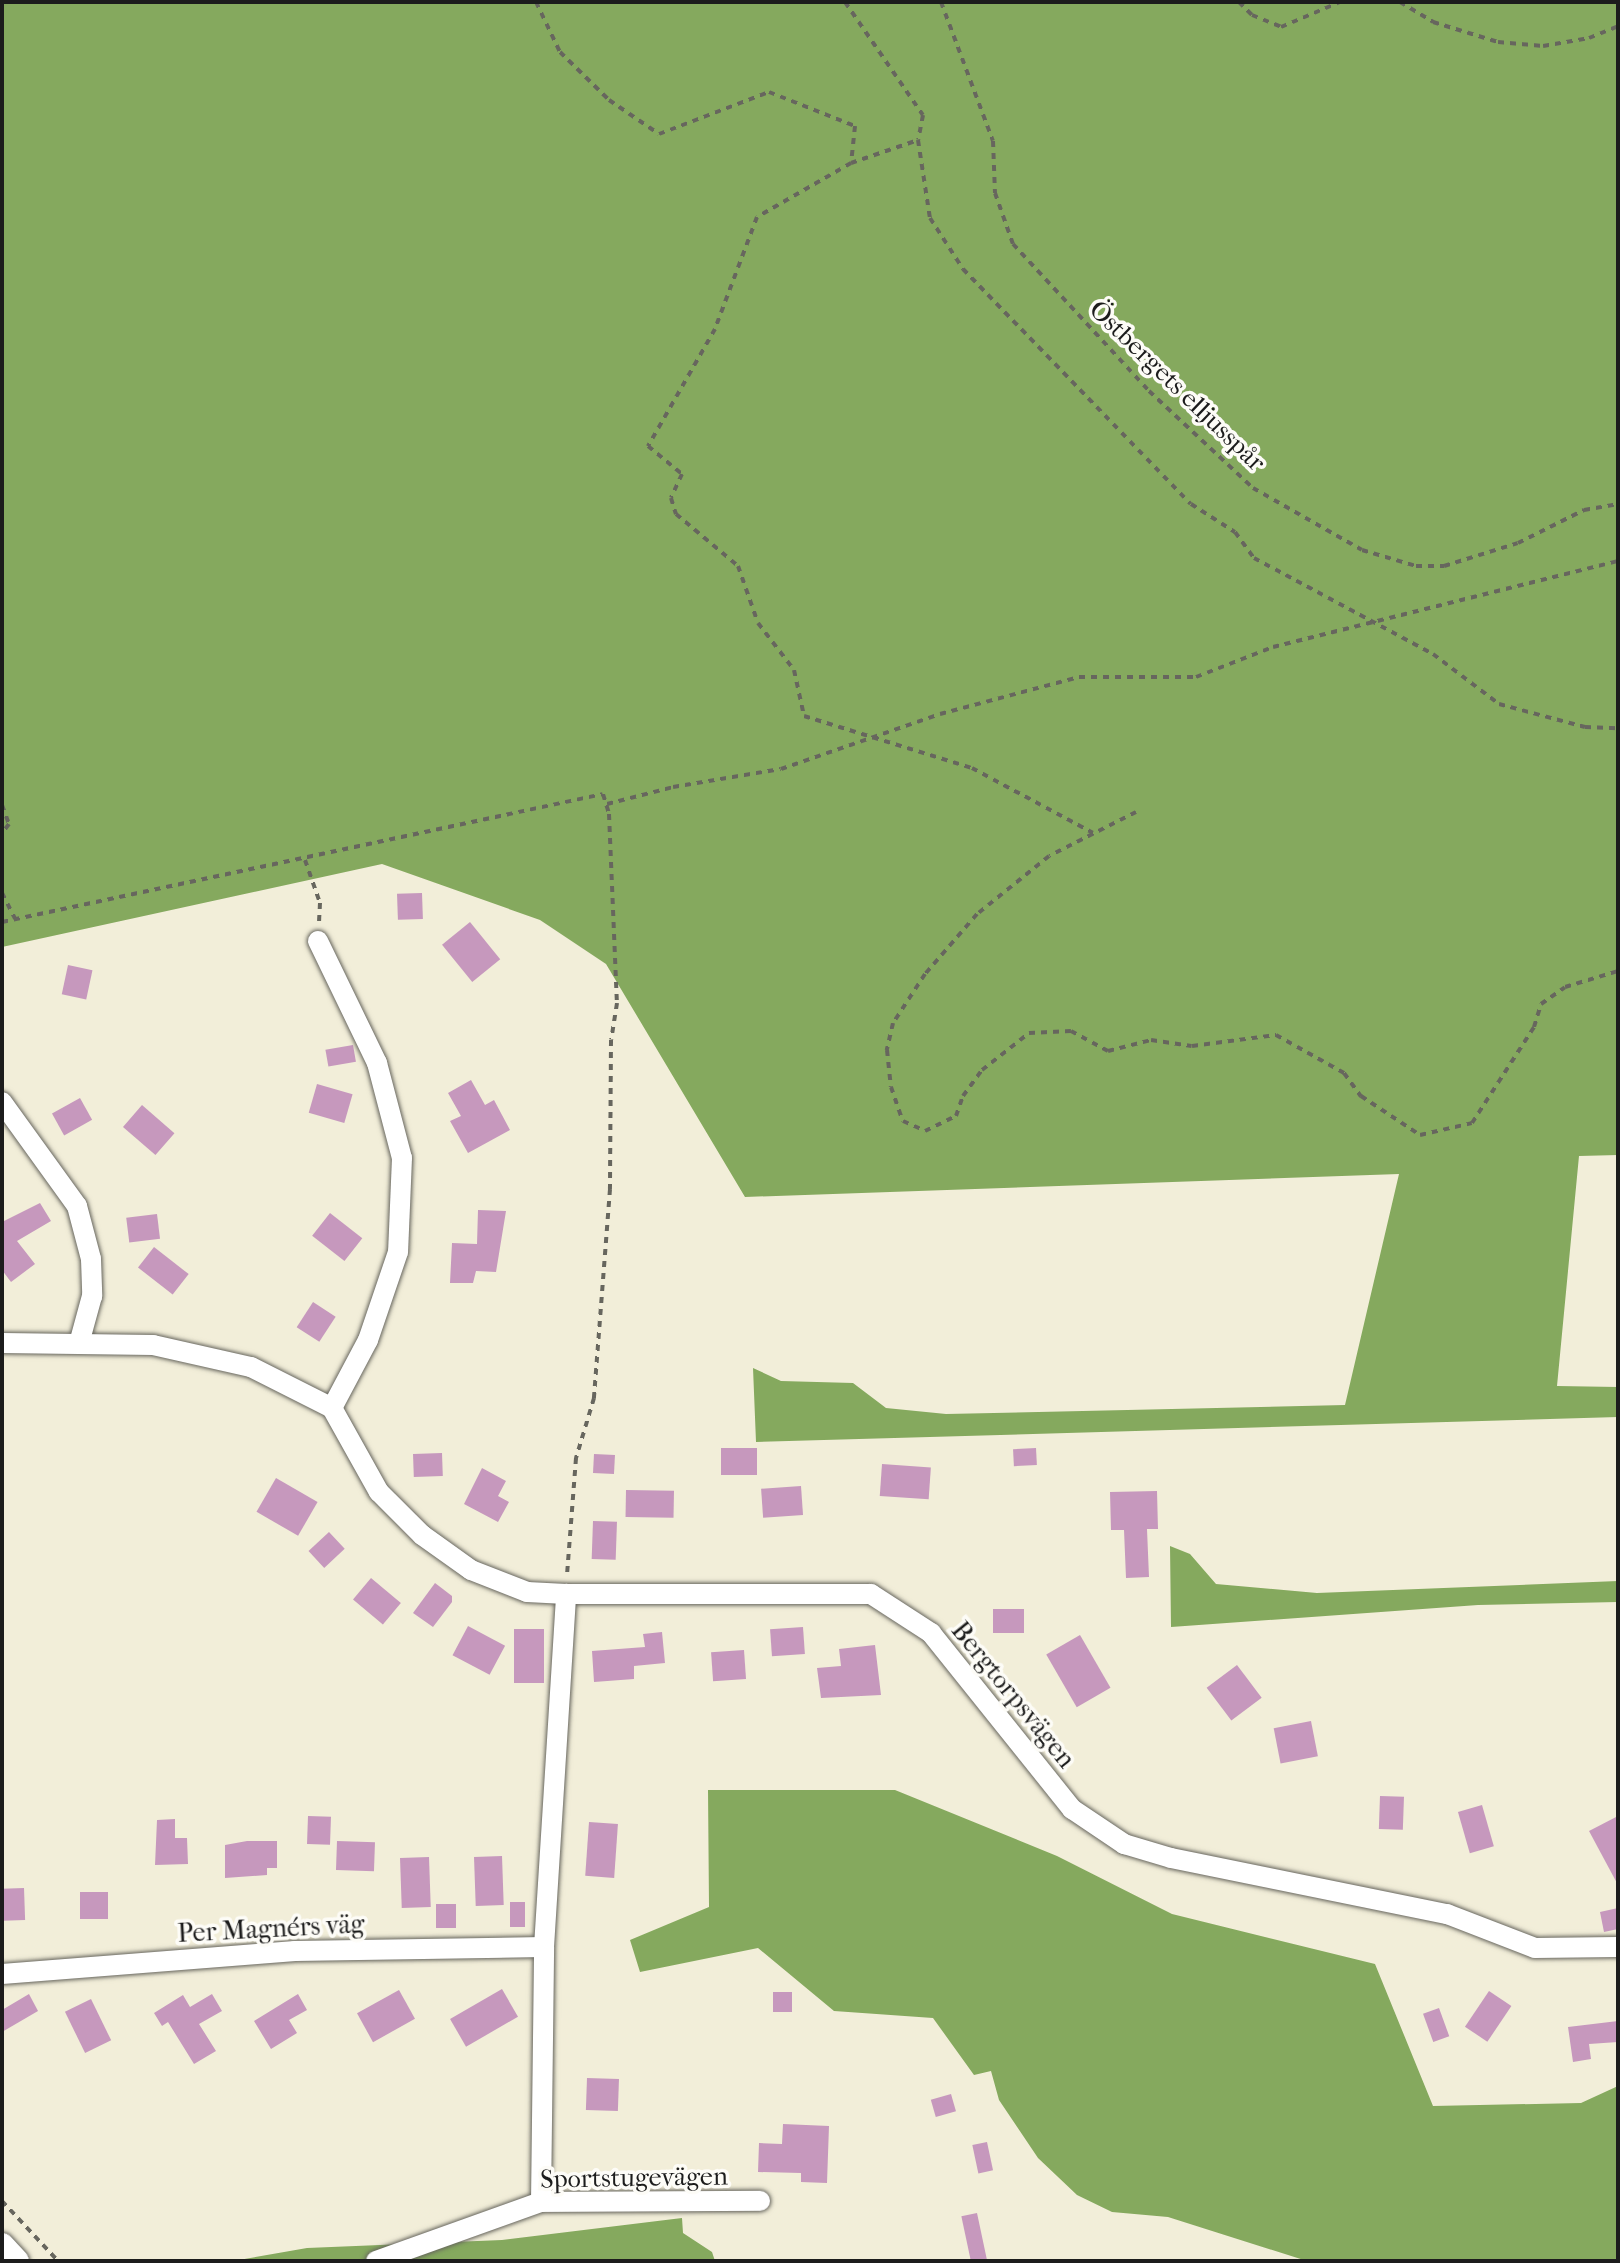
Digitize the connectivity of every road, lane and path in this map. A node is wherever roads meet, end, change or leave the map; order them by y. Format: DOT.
graph roads {
  1 [pos="536,2"];
  2 [pos="845,2"];
  3 [pos="941,2"];
  4 [pos="1239,2"];
  5 [pos="1340,2"];
  6 [pos="1400,2"];
  7 [pos="1618,26"];
  8 [pos="918,140"];
  9 [pos="851,163"];
  10 [pos="1618,504"];
  11 [pos="1618,561"];
  12 [pos="1381,623"];
  13 [pos="1618,728"];
  14 [pos="877,739"];
  15 [pos="606,804"];
  16 [pos="2,805"];
  17 [pos="1136,812"];
  18 [pos="2,833"];
  19 [pos="1093,833"];
  20 [pos="305,860"];
  21 [pos="2,893"];
  22 [pos="15,919"];
  23 [pos="2,922"];
  24 [pos="318,941"];
  25 [pos="1618,971"];
  26 [pos="2,1102"];
  27 [pos="80,1340"];
  28 [pos="2,1343"];
  29 [pos="332,1408"];
  30 [pos="566,1594"];
  31 [pos="544,1947"];
  32 [pos="1618,1947"];
  33 [pos="2,1974"];
  34 [pos="2,2201"];
  35 [pos="760,2201"];
  36 [pos="541,2202"];
  37 [pos="2,2245"];
  38 [pos="17,2261"];
  39 [pos="58,2261"];
  40 [pos="376,2261"];
  1 -- 9 [label="path"];
  2 -- 8 [label="path"];
  3 -- 10 [label="path, Östbergets elljusspår"];
  4 -- 5 [label="path"];
  6 -- 7 [label="path"];
  8 -- 9 [label="path"];
  8 -- 12 [label="path"];
  9 -- 14 [label="path"];
  11 -- 12 [label="path"];
  12 -- 13 [label="path"];
  12 -- 14 [label="path"];
  14 -- 15 [label="path"];
  14 -- 19 [label="path"];
  15 -- 20 [label="path"];
  15 -- 30 [label="path"];
  16 -- 18 [label="path"];
  17 -- 19 [label="path"];
  19 -- 25 [label="path"];
  20 -- 22 [label="path"];
  20 -- 24 [label="path"];
  21 -- 22 [label="path"];
  22 -- 23 [label="path"];
  24 -- 29 [label="street"];
  26 -- 27 [label="street"];
  27 -- 28 [label="street"];
  27 -- 29 [label="street"];
  29 -- 30 [label="street, Bergtorpsvägen"];
  30 -- 31 [label="street"];
  30 -- 32 [label="street, Bergtorpsvägen"];
  31 -- 33 [label="street, Per Magnérs väg"];
  31 -- 36 [label="street"];
  34 -- 39 [label="path"];
  35 -- 36 [label="street, Sportstugevägen"];
  36 -- 40 [label="street, Sportstugevägen"];
  37 -- 38 [label="street"];
}
